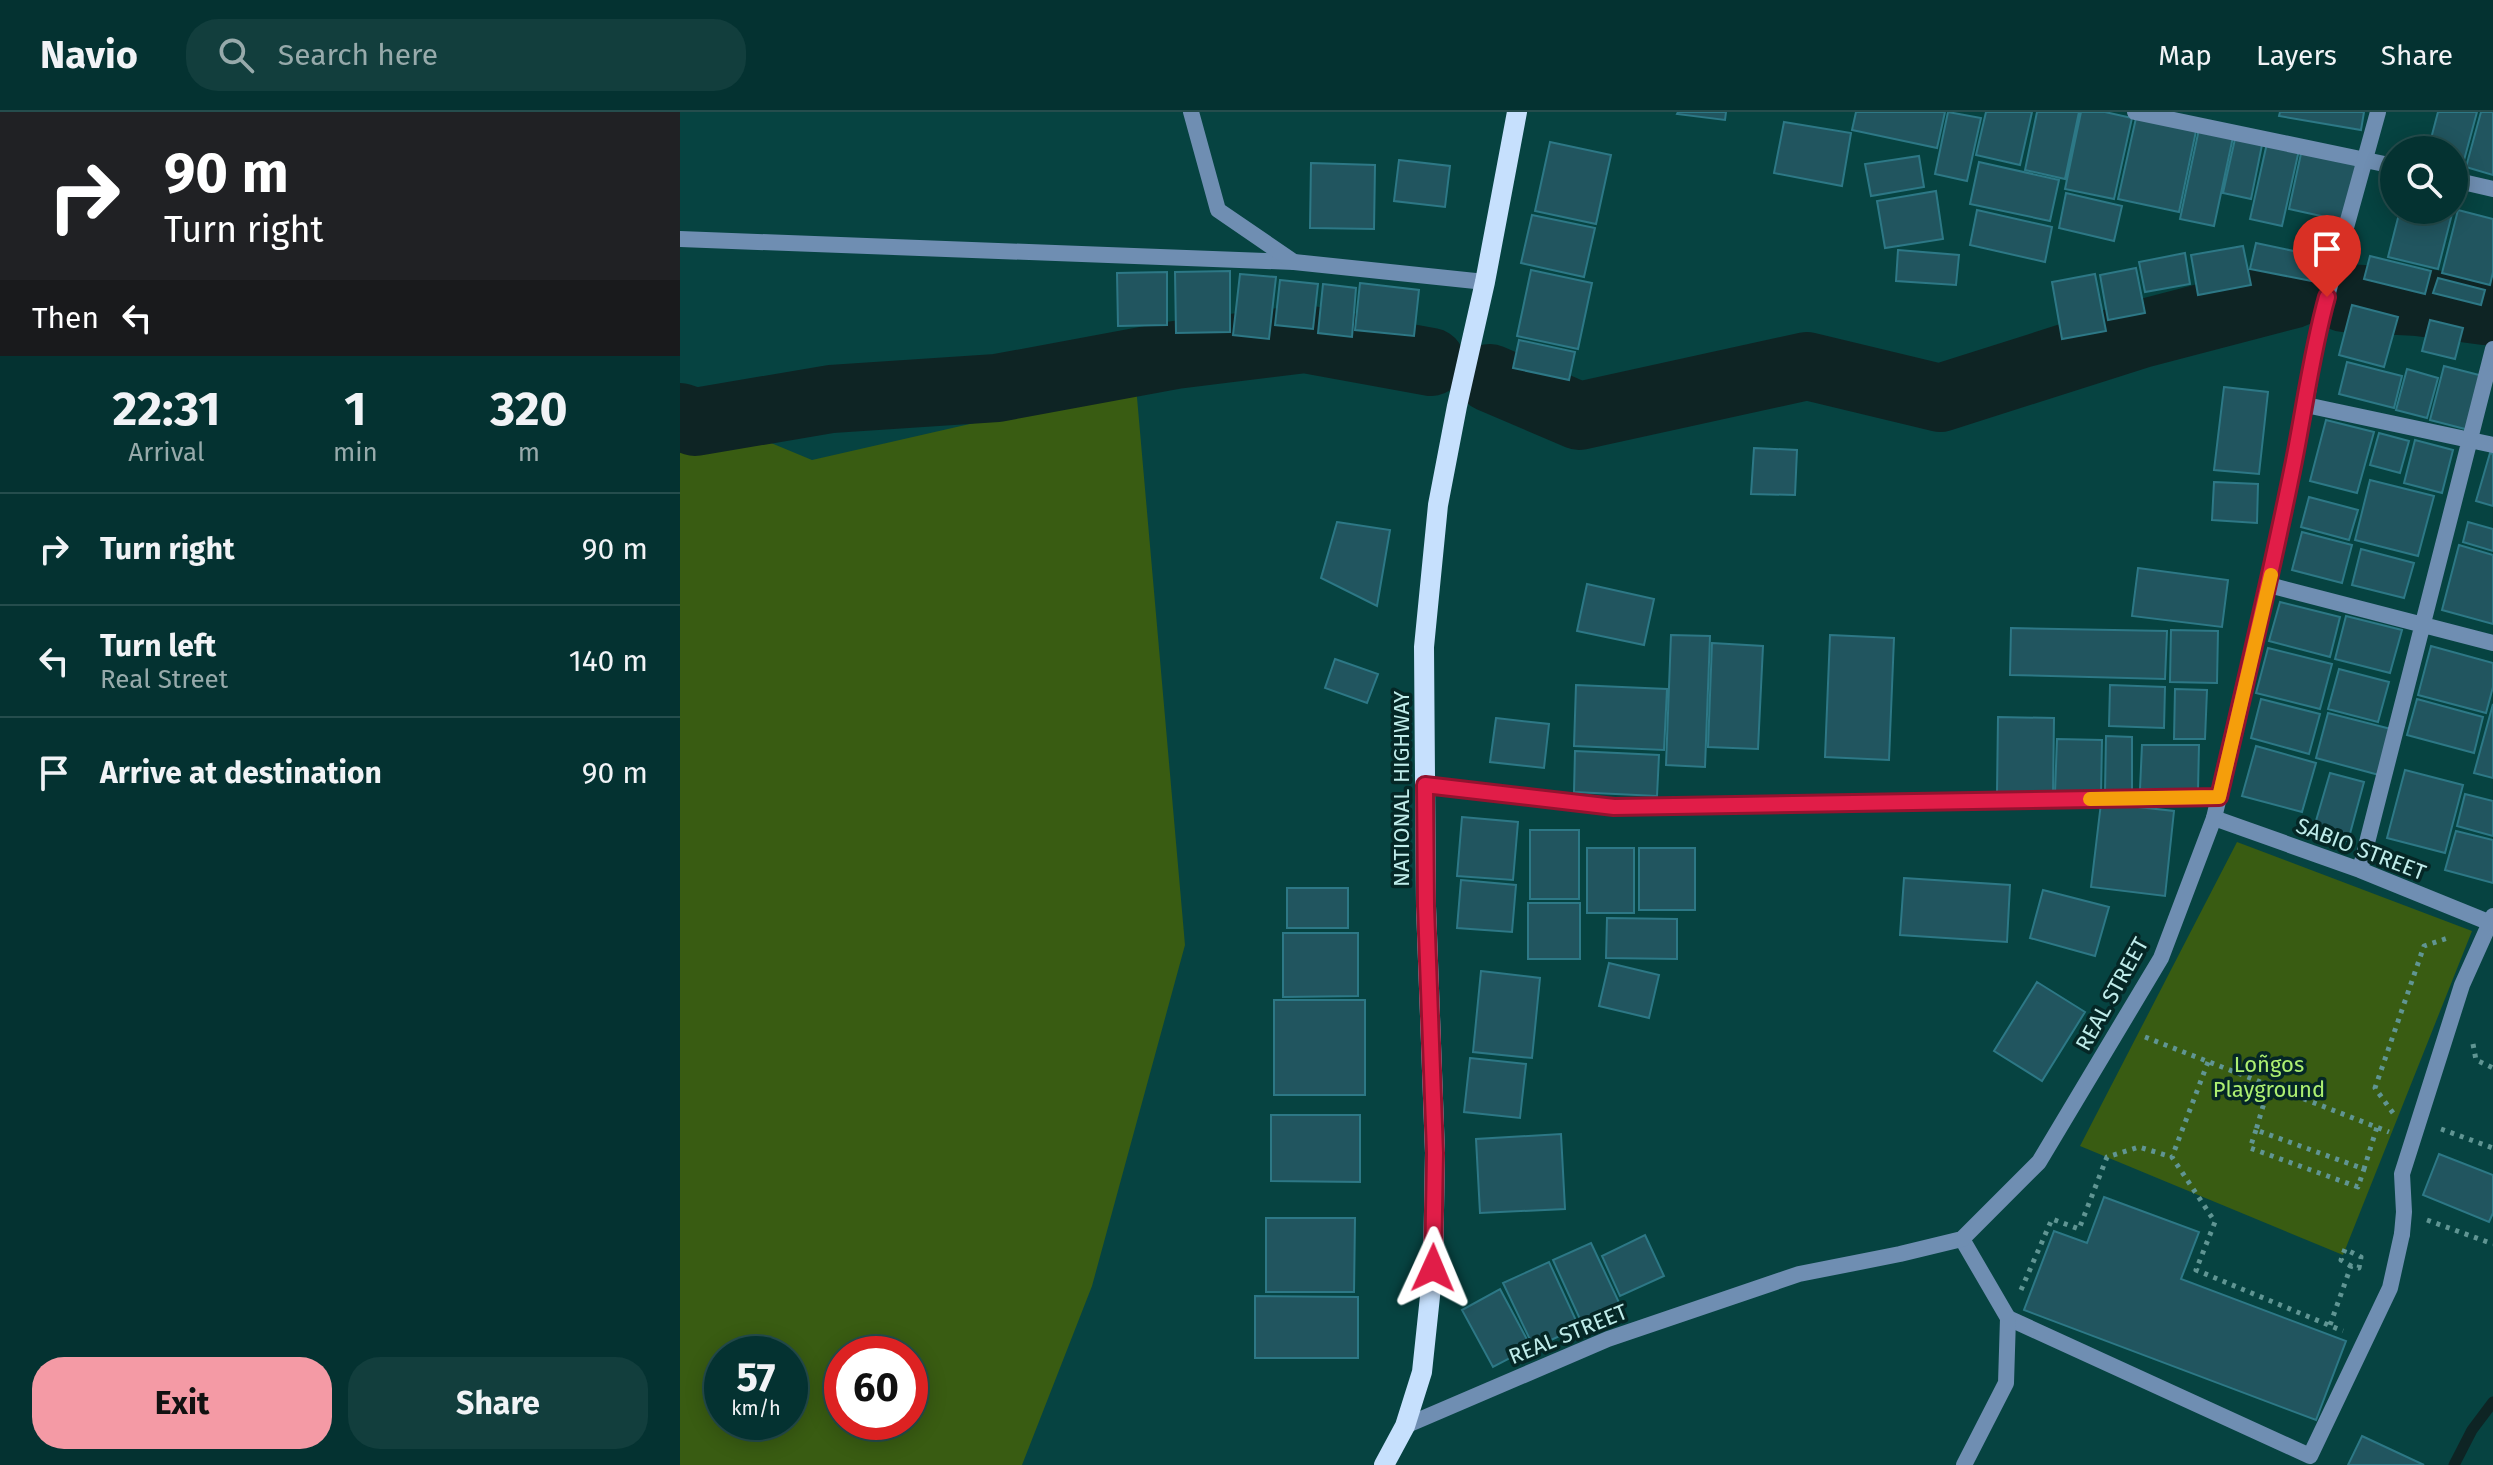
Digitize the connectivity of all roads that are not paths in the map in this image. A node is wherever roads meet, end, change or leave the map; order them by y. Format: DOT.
graph roads {
  1 [pos="1191,112"];
  2 [pos="1517,112"];
  3 [pos="2135,112"];
  4 [pos="2378,112"];
  5 [pos="2365,159"];
  6 [pos="2380,163"];
  7 [pos="2468,183"];
  8 [pos="2493,189"];
  9 [pos="680,239"];
  10 [pos="1294,262"];
  11 [pos="1485,282"];
  12 [pos="2493,349"];
  13 [pos="2306,405"];
  14 [pos="2469,439"];
  15 [pos="2493,445"];
  16 [pos="2269,585"];
  17 [pos="2422,624"];
  18 [pos="2493,643"];
  19 [pos="1425,785"];
  20 [pos="2219,797"];
  21 [pos="2214,818"];
  22 [pos="2360,870"];
  23 [pos="2492,921"];
  24 [pos="1962,1239"];
  25 [pos="2008,1318"];
  26 [pos="1405,1426"];
  27 [pos="1384,1465"];
  28 [pos="1964,1465"];
  1 -- 10 [label="street"];
  2 -- 11 [label="main road, NATIONAL HIGHWAY"];
  3 -- 5 [label="street"];
  4 -- 5 [label="street, REAL STREET"];
  5 -- 6 [label="street"];
  5 -- 13 [label="street, REAL STREET"];
  7 -- 8 [label="street"];
  9 -- 10 [label="street"];
  10 -- 11 [label="street"];
  11 -- 19 [label="main road, NATIONAL HIGHWAY"];
  12 -- 14 [label="street"];
  13 -- 14 [label="street"];
  13 -- 16 [label="street, REAL STREET"];
  14 -- 15 [label="street"];
  14 -- 17 [label="street"];
  16 -- 17 [label="street"];
  16 -- 20 [label="street, REAL STREET"];
  17 -- 18 [label="street"];
  17 -- 22 [label="street"];
  19 -- 20 [label="street"];
  19 -- 26 [label="main road, NATIONAL HIGHWAY"];
  20 -- 21 [label="street, REAL STREET"];
  21 -- 22 [label="street, SABIO STREET"];
  21 -- 24 [label="street, REAL STREET"];
  22 -- 23 [label="street, SABIO STREET"];
  23 -- 25 [label="street"];
  24 -- 25 [label="street"];
  24 -- 26 [label="street, REAL STREET"];
  25 -- 28 [label="street"];
  26 -- 27 [label="main road, NATIONAL HIGHWAY"];
}
